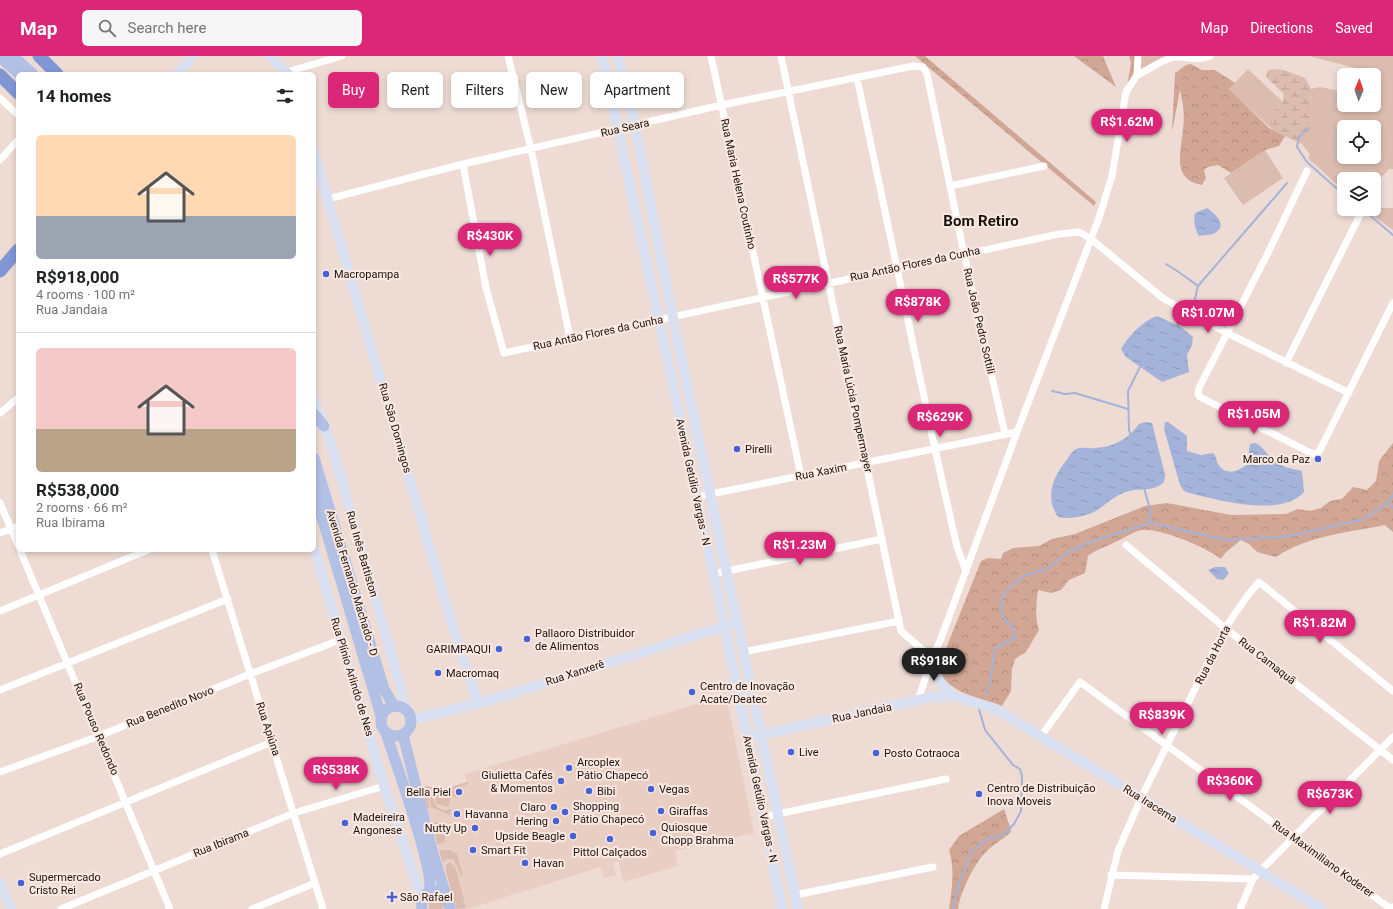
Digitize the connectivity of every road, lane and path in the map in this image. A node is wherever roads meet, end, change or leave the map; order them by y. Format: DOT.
graph roads {
  1 [pos="13,56"];
  2 [pos="39,56"];
  3 [pos="193,56"];
  4 [pos="270,56"];
  5 [pos="342,56"];
  6 [pos="508,56"];
  7 [pos="602,56"];
  8 [pos="618,56"];
  9 [pos="711,56"];
  10 [pos="781,56"];
  11 [pos="1138,56"];
  12 [pos="1210,56"];
  13 [pos="0,57"];
  14 [pos="923,67"];
  15 [pos="17,72"];
  16 [pos="31,72"];
  17 [pos="55,72"];
  18 [pos="179,72"];
  19 [pos="287,72"];
  20 [pos="291,72"];
  21 [pos="0,75"];
  22 [pos="1137,75"];
  23 [pos="857,78"];
  24 [pos="16,91"];
  25 [pos="789,92"];
  26 [pos="0,98"];
  27 [pos="722,105"];
  28 [pos="16,113"];
  29 [pos="634,126"];
  30 [pos="617,130"];
  31 [pos="16,142"];
  32 [pos="531,149"];
  33 [pos="0,160"];
  34 [pos="316,160"];
  35 [pos="463,164"];
  36 [pos="1044,166"];
  37 [pos="1307,171"];
  38 [pos="950,186"];
  39 [pos="328,199"];
  40 [pos="1360,216"];
  41 [pos="1091,238"];
  42 [pos="16,252"];
  43 [pos="964,254"];
  44 [pos="16,264"];
  45 [pos="898,268"];
  46 [pos="0,271"];
  47 [pos="0,281"];
  48 [pos="828,282"];
  49 [pos="763,297"];
  50 [pos="1393,302"];
  51 [pos="672,317"];
  52 [pos="658,320"];
  53 [pos="1227,333"];
  54 [pos="570,338"];
  55 [pos="1286,363"];
  56 [pos="1348,393"];
  57 [pos="16,400"];
  58 [pos="316,406"];
  59 [pos="0,413"];
  60 [pos="316,416"];
  61 [pos="324,426"];
  62 [pos="1017,432"];
  63 [pos="1005,434"];
  64 [pos="935,449"];
  65 [pos="867,462"];
  66 [pos="316,465"];
  67 [pos="801,476"];
  68 [pos="710,494"];
  69 [pos="316,497"];
  70 [pos="696,497"];
  71 [pos="0,503"];
  72 [pos="14,527"];
  73 [pos="0,533"];
  74 [pos="882,539"];
  75 [pos="1126,545"];
  76 [pos="21,552"];
  77 [pos="143,552"];
  78 [pos="213,552"];
  79 [pos="315,552"];
  80 [pos="726,571"];
  81 [pos="966,571"];
  82 [pos="713,574"];
  83 [pos="39,595"];
  84 [pos="228,599"];
  85 [pos="0,611"];
  86 [pos="899,621"];
  87 [pos="737,624"];
  88 [pos="724,626"];
  89 [pos="1225,628"];
  90 [pos="340,640"];
  91 [pos="743,652"];
  92 [pos="932,658"];
  93 [pos="67,662"];
  94 [pos="250,674"];
  95 [pos="0,690"];
  96 [pos="1393,691"];
  97 [pos="954,696"];
  98 [pos="738,697"];
  99 [pos="918,700"];
  100 [pos="478,703"];
  101 [pos="977,703"];
  102 [pos="399,707"];
  103 [pos="381,716"];
  104 [pos="757,716"];
  105 [pos="411,720"];
  106 [pos="386,733"];
  107 [pos="403,734"];
  108 [pos="760,735"];
  109 [pos="99,736"];
  110 [pos="1041,736"];
  111 [pos="1393,737"];
  112 [pos="747,738"];
  113 [pos="272,742"];
  114 [pos="1168,744"];
  115 [pos="1380,750"];
  116 [pos="1393,760"];
  117 [pos="0,772"];
  118 [pos="946,779"];
  119 [pos="384,786"];
  120 [pos="1140,798"];
  121 [pos="126,802"];
  122 [pos="294,813"];
  123 [pos="777,814"];
  124 [pos="763,816"];
  125 [pos="1294,838"];
  126 [pos="0,854"];
  127 [pos="933,867"];
  128 [pos="154,871"];
  129 [pos="1111,875"];
  130 [pos="1256,875"];
  131 [pos="0,883"];
  132 [pos="315,883"];
  133 [pos="445,893"];
  134 [pos="426,894"];
  135 [pos="795,895"];
  136 [pos="1393,907"];
  137 [pos="1104,908"];
  138 [pos="11,909"];
  139 [pos="61,909"];
  140 [pos="170,909"];
  141 [pos="252,909"];
  142 [pos="323,909"];
  143 [pos="422,909"];
  144 [pos="450,909"];
  145 [pos="782,909"];
  146 [pos="798,909"];
  147 [pos="1112,909"];
  148 [pos="1240,909"];
  149 [pos="1322,909"];
  150 [pos="1391,909"];
  1 -- 16 [label="main road"];
  2 -- 17 [label="highway"];
  3 -- 18 [label="street"];
  4 -- 19 [label="street"];
  5 -- 20 [label="street"];
  6 -- 32 [label="street"];
  7 -- 30 [label="street, Avenida Getúlio Vargas - N"];
  8 -- 29 [label="street, Avenida Getúlio Vargas - N"];
  9 -- 27 [label="street, Rua Maria Helena Coutinho"];
  10 -- 25 [label="street, Rua Maria Lúcia Pompermayer"];
  11 -- 22 [label="street"];
  12 -- 22 [label="street"];
  13 -- 15 [label="main road"];
  14 -- 23 [label="street, Rua Seara"];
  14 -- 38 [label="street, Rua João Pedro Sottili"];
  21 -- 24 [label="highway"];
  22 -- 41 [label="street"];
  23 -- 25 [label="street, Rua Seara"];
  23 -- 45 [label="street"];
  25 -- 27 [label="street, Rua Seara"];
  25 -- 48 [label="street, Rua Maria Lúcia Pompermayer"];
  26 -- 28 [label="street"];
  27 -- 29 [label="street, Rua Seara"];
  27 -- 49 [label="street, Rua Maria Helena Coutinho"];
  29 -- 30 [label="street, Rua Seara"];
  29 -- 51 [label="street, Avenida Getúlio Vargas - N"];
  30 -- 32 [label="street, Rua Seara"];
  30 -- 52 [label="street, Avenida Getúlio Vargas - N"];
  31 -- 33 [label="street"];
  32 -- 35 [label="street, Rua Seara"];
  32 -- 54 [label="street"];
  34 -- 39 [label="street, Rua São Domingos"];
  35 -- 39 [label="street, Rua Seara"];
  35 -- 54 [label="street, Rua Antão Flores da Cunha"];
  36 -- 38 [label="street"];
  37 -- 53 [label="street"];
  38 -- 43 [label="street, Rua João Pedro Sottili"];
  39 -- 100 [label="street, Rua São Domingos"];
  40 -- 55 [label="street"];
  41 -- 43 [label="street, Rua Antão Flores da Cunha"];
  41 -- 53 [label="street"];
  41 -- 62 [label="street"];
  42 -- 46 [label="highway"];
  43 -- 45 [label="street, Rua Antão Flores da Cunha"];
  43 -- 63 [label="street, Rua João Pedro Sottili"];
  44 -- 47 [label="highway"];
  45 -- 48 [label="street, Rua Antão Flores da Cunha"];
  45 -- 64 [label="street"];
  48 -- 49 [label="street, Rua Antão Flores da Cunha"];
  48 -- 65 [label="street, Rua Maria Lúcia Pompermayer"];
  49 -- 51 [label="street, Rua Antão Flores da Cunha"];
  49 -- 67 [label="street, Rua Maria Helena Coutinho"];
  50 -- 56 [label="street"];
  51 -- 52 [label="street, Rua Antão Flores da Cunha"];
  51 -- 68 [label="street, Avenida Getúlio Vargas - N"];
  52 -- 54 [label="street, Rua Antão Flores da Cunha"];
  52 -- 70 [label="street, Avenida Getúlio Vargas - N"];
  53 -- 55 [label="street"];
  53 -- 56 [label="street"];
  55 -- 56 [label="street"];
  57 -- 59 [label="street"];
  58 -- 61 [label="street, Rua Inês Battiston"];
  60 -- 61 [label="main road"];
  61 -- 102 [label="street, Rua Inês Battiston"];
  62 -- 63 [label="street, Rua Xaxim"];
  62 -- 81 [label="street"];
  63 -- 64 [label="street, Rua Xaxim"];
  64 -- 65 [label="street, Rua Xaxim"];
  64 -- 81 [label="street"];
  65 -- 67 [label="street, Rua Xaxim"];
  65 -- 74 [label="street, Rua Maria Lúcia Pompermayer"];
  66 -- 102 [label="main road, Avenida Fernando Machado - D"];
  67 -- 68 [label="street, Rua Xaxim"];
  68 -- 70 [label="street, Rua Xaxim"];
  68 -- 80 [label="street, Avenida Getúlio Vargas - N"];
  69 -- 103 [label="main road, Avenida Fernando Machado - D"];
  70 -- 82 [label="street, Avenida Getúlio Vargas - N"];
  71 -- 72 [label="street"];
  72 -- 73 [label="street"];
  74 -- 80 [label="street"];
  74 -- 86 [label="street, Rua Maria Lúcia Pompermayer"];
  75 -- 89 [label="street, Rua Camaquã"];
  76 -- 83 [label="street, Rua Pouso Redondo"];
  77 -- 83 [label="street"];
  78 -- 84 [label="street, Rua Apiúna"];
  79 -- 90 [label="street, Rua Plínio Arlindo de Nes"];
  80 -- 82 [label="street"];
  80 -- 87 [label="street, Avenida Getúlio Vargas - N"];
  81 -- 92 [label="street"];
  82 -- 88 [label="street, Avenida Getúlio Vargas - N"];
  83 -- 85 [label="street"];
  83 -- 93 [label="street, Rua Pouso Redondo"];
  84 -- 93 [label="street"];
  84 -- 94 [label="street, Rua Apiúna"];
  86 -- 91 [label="street"];
  86 -- 92 [label="street, Rua Maria Lúcia Pompermayer"];
  87 -- 88 [label="street, Rua Xanxerê"];
  87 -- 91 [label="street, Avenida Getúlio Vargas - N"];
  88 -- 98 [label="street, Avenida Getúlio Vargas - N"];
  88 -- 100 [label="street, Rua Xanxerê"];
  89 -- 96 [label="street, Rua da Horta"];
  89 -- 114 [label="street, Rua da Horta"];
  89 -- 115 [label="street, Rua Camaquã"];
  90 -- 94 [label="street, Rua Benedito Novo"];
  90 -- 119 [label="street, Rua Plínio Arlindo de Nes"];
  91 -- 104 [label="street, Avenida Getúlio Vargas - N"];
  92 -- 97 [label="street"];
  92 -- 99 [label="street"];
  93 -- 95 [label="street"];
  93 -- 109 [label="street, Rua Pouso Redondo"];
  94 -- 109 [label="street, Rua Benedito Novo"];
  94 -- 113 [label="street, Rua Apiúna"];
  97 -- 99 [label="street, Rua Jandaia"];
  97 -- 101 [label="street, Rua Jandaia"];
  98 -- 104 [label="street"];
  98 -- 112 [label="street, Avenida Getúlio Vargas - N"];
  99 -- 108 [label="street, Rua Jandaia"];
  100 -- 105 [label="street, Rua Xanxerê"];
  101 -- 110 [label="street, Rua Iracema"];
  102 -- 103 [label="main road"];
  102 -- 105 [label="main road"];
  103 -- 106 [label="main road"];
  104 -- 108 [label="street, Avenida Getúlio Vargas - N"];
  105 -- 107 [label="main road"];
  106 -- 107 [label="main road"];
  106 -- 134 [label="main road"];
  107 -- 133 [label="main road"];
  108 -- 112 [label="street, Rua Jandaia"];
  108 -- 123 [label="street, Avenida Getúlio Vargas - N"];
  109 -- 117 [label="street, Rua Benedito Novo"];
  109 -- 121 [label="street, Rua Pouso Redondo"];
  110 -- 114 [label="street, Rua Maximiliano Koderer"];
  110 -- 120 [label="street, Rua Iracema"];
  111 -- 115 [label="street"];
  112 -- 124 [label="street, Avenida Getúlio Vargas - N"];
  113 -- 121 [label="street"];
  113 -- 122 [label="street, Rua Apiúna"];
  114 -- 120 [label="street, Rua da Horta"];
  114 -- 125 [label="street, Rua Maximiliano Koderer"];
  115 -- 116 [label="street, Rua Camaquã"];
  115 -- 125 [label="street"];
  118 -- 123 [label="street"];
  119 -- 122 [label="street, Rua Ibirama"];
  119 -- 134 [label="street, Rua Plínio Arlindo de Nes"];
  120 -- 129 [label="street, Rua da Horta"];
  120 -- 130 [label="street, Rua Iracema"];
  121 -- 126 [label="street"];
  121 -- 128 [label="street, Rua Pouso Redondo"];
  122 -- 128 [label="street, Rua Ibirama"];
  122 -- 132 [label="street, Rua Apiúna"];
  123 -- 124 [label="street"];
  123 -- 135 [label="street, Avenida Getúlio Vargas - N"];
  124 -- 145 [label="street, Avenida Getúlio Vargas - N"];
  125 -- 130 [label="street"];
  125 -- 150 [label="street, Rua Maximiliano Koderer"];
  127 -- 135 [label="street"];
  128 -- 139 [label="street, Rua Ibirama"];
  128 -- 140 [label="street, Rua Pouso Redondo"];
  129 -- 130 [label="street"];
  129 -- 137 [label="street, Rua da Horta"];
  130 -- 148 [label="street"];
  130 -- 149 [label="street, Rua Iracema"];
  131 -- 138 [label="street"];
  132 -- 141 [label="street"];
  132 -- 142 [label="street, Rua Apiúna"];
  133 -- 134 [label="main road"];
  133 -- 144 [label="main road"];
  134 -- 143 [label="main road"];
  135 -- 146 [label="street, Avenida Getúlio Vargas - N"];
  136 -- 150 [label="street"];
  137 -- 147 [label="street"];
}
